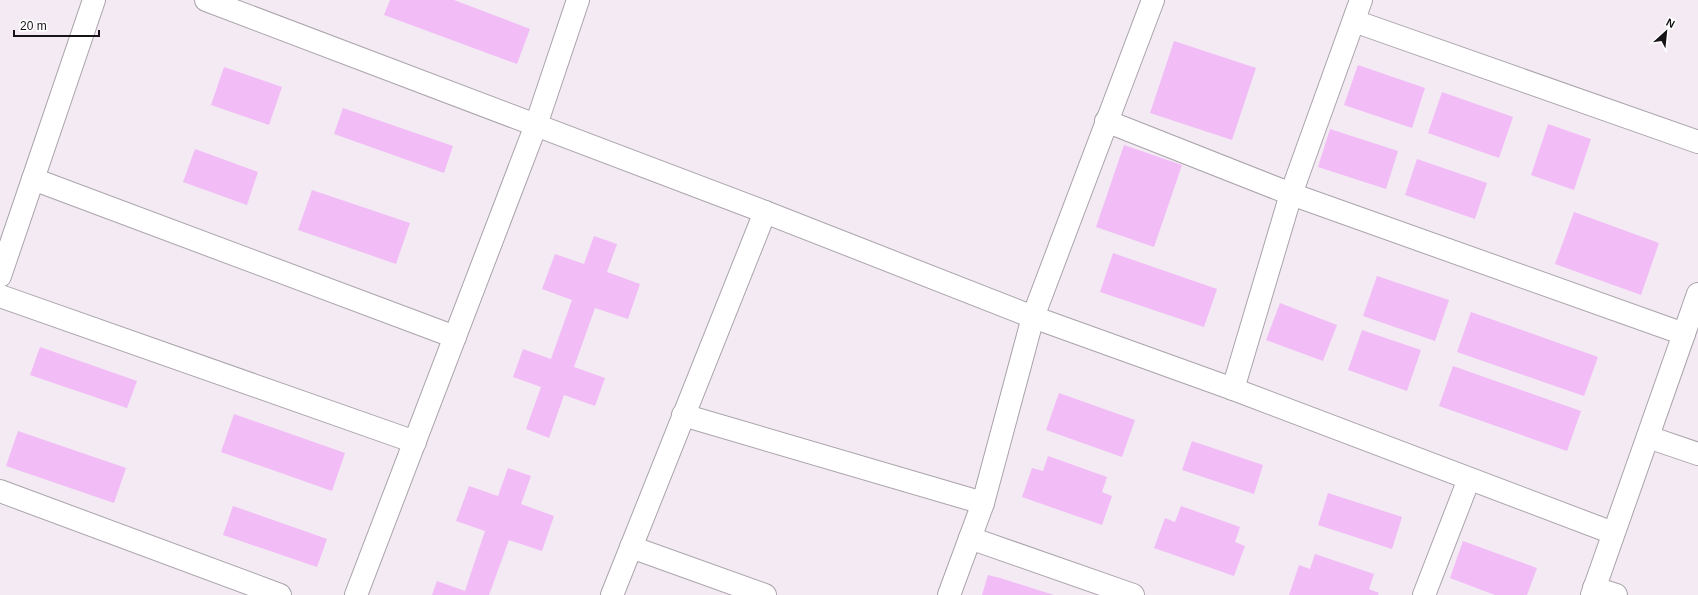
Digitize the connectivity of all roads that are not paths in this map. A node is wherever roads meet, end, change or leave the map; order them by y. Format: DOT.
graph roads {
  1 [pos="94,0"];
  2 [pos="206,0"];
  3 [pos="578,0"];
  4 [pos="1153,0"];
  5 [pos="1361,0"];
  6 [pos="1354,21"];
  7 [pos="1106,121"];
  8 [pos="536,125"];
  9 [pos="1698,142"];
  10 [pos="33,179"];
  11 [pos="1291,194"];
  12 [pos="765,212"];
  13 [pos="0,276"];
  14 [pos="0,296"];
  15 [pos="1696,304"];
  16 [pos="1034,317"];
  17 [pos="1684,334"];
  18 [pos="455,337"];
  19 [pos="1233,389"];
  20 [pos="684,415"];
  21 [pos="1648,437"];
  22 [pos="415,442"];
  23 [pos="1698,454"];
  24 [pos="1469,479"];
  25 [pos="0,491"];
  26 [pos="983,503"];
  27 [pos="1613,534"];
  28 [pos="970,538"];
  29 [pos="631,547"];
  30 [pos="1593,591"];
  31 [pos="280,595"];
  32 [pos="356,595"];
  33 [pos="612,595"];
  34 [pos="764,595"];
  35 [pos="949,595"];
  36 [pos="1133,595"];
  37 [pos="1424,595"];
  38 [pos="1616,595"];
  1 -- 10 [label="street"];
  2 -- 8 [label="street"];
  3 -- 8 [label="street"];
  4 -- 7 [label="street"];
  5 -- 6 [label="street"];
  6 -- 9 [label="street"];
  6 -- 11 [label="street"];
  7 -- 11 [label="street"];
  7 -- 16 [label="street"];
  8 -- 12 [label="street"];
  8 -- 18 [label="street"];
  10 -- 13 [label="street"];
  10 -- 18 [label="street"];
  11 -- 17 [label="street"];
  11 -- 19 [label="street"];
  12 -- 16 [label="street"];
  12 -- 20 [label="street"];
  14 -- 22 [label="street"];
  15 -- 17 [label="street"];
  16 -- 19 [label="street"];
  16 -- 26 [label="street"];
  17 -- 21 [label="street"];
  18 -- 22 [label="street"];
  19 -- 24 [label="street"];
  20 -- 26 [label="street"];
  20 -- 29 [label="street"];
  21 -- 23 [label="street"];
  21 -- 27 [label="street"];
  22 -- 32 [label="street"];
  24 -- 27 [label="street"];
  24 -- 37 [label="street"];
  25 -- 31 [label="street"];
  26 -- 28 [label="street"];
  27 -- 30 [label="street"];
  28 -- 35 [label="street"];
  28 -- 36 [label="street"];
  29 -- 33 [label="street"];
  29 -- 34 [label="street"];
  30 -- 38 [label="street"];
}
